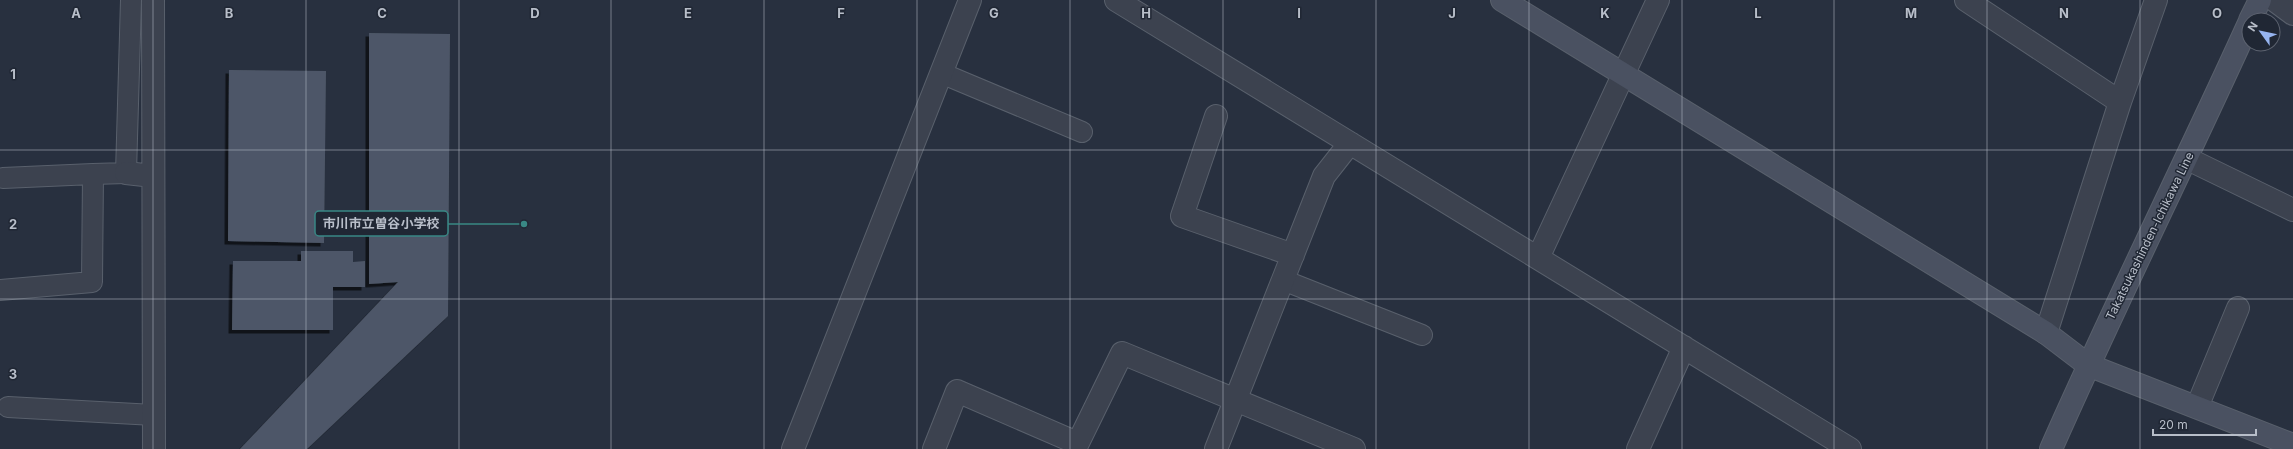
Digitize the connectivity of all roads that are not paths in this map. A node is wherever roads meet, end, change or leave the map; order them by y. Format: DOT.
graph roads {
  1 [pos="131,0"];
  2 [pos="153,0"];
  3 [pos="970,0"];
  4 [pos="1116,0"];
  5 [pos="1502,0"];
  6 [pos="1658,0"];
  7 [pos="1966,0"];
  8 [pos="2156,0"];
  9 [pos="2260,0"];
  10 [pos="2274,0"];
  11 [pos="2254,12"];
  12 [pos="2293,14"];
  13 [pos="2241,41"];
  14 [pos="941,73"];
  15 [pos="1623,74"];
  16 [pos="2120,102"];
  17 [pos="1216,116"];
  18 [pos="1082,132"];
  19 [pos="1350,143"];
  20 [pos="2188,159"];
  21 [pos="126,173"];
  22 [pos="93,174"];
  23 [pos="153,176"];
  24 [pos="3,178"];
  25 [pos="2293,210"];
  26 [pos="1293,255"];
  27 [pos="1538,258"];
  28 [pos="1283,280"];
  29 [pos="0,290"];
  30 [pos="2238,308"];
  31 [pos="2046,333"];
  32 [pos="1422,335"];
  33 [pos="1684,347"];
  34 [pos="2088,365"];
  35 [pos="1236,399"];
  36 [pos="8,407"];
  37 [pos="2196,407"];
  38 [pos="154,415"];
  39 [pos="2293,445"];
  40 [pos="1076,446"];
  41 [pos="154,449"];
  42 [pos="793,449"];
  43 [pos="934,449"];
  44 [pos="1216,449"];
  45 [pos="1354,449"];
  46 [pos="1638,449"];
  47 [pos="1850,449"];
  48 [pos="2051,449"];
  1 -- 21 [label="lane"];
  2 -- 23 [label="street"];
  3 -- 14 [label="street"];
  4 -- 19 [label="street"];
  5 -- 15 [label="street"];
  6 -- 15 [label="street"];
  7 -- 16 [label="street"];
  8 -- 16 [label="street"];
  9 -- 11 [label="street"];
  10 -- 12 [label="street"];
  13 -- 20 [label="street, Takatsukashinden-Ichikawa Line"];
  14 -- 18 [label="lane"];
  14 -- 42 [label="street"];
  15 -- 27 [label="street"];
  15 -- 31 [label="street"];
  16 -- 31 [label="street"];
  17 -- 26 [label="street"];
  19 -- 26 [label="street"];
  19 -- 27 [label="street"];
  20 -- 25 [label="street"];
  20 -- 34 [label="street, Takatsukashinden-Ichikawa Line"];
  21 -- 22 [label="lane"];
  21 -- 23 [label="street"];
  22 -- 24 [label="lane"];
  22 -- 29 [label="lane"];
  23 -- 38 [label="street"];
  26 -- 28 [label="street"];
  27 -- 33 [label="street"];
  28 -- 32 [label="lane"];
  28 -- 35 [label="street"];
  30 -- 37 [label="street"];
  31 -- 34 [label="street"];
  33 -- 46 [label="street"];
  33 -- 47 [label="street"];
  34 -- 37 [label="street"];
  34 -- 48 [label="street, Takatsukashinden-Ichikawa Line"];
  35 -- 40 [label="street"];
  35 -- 44 [label="street"];
  35 -- 45 [label="street"];
  36 -- 38 [label="lane"];
  37 -- 39 [label="street"];
  38 -- 41 [label="street"];
  40 -- 43 [label="street"];
}
